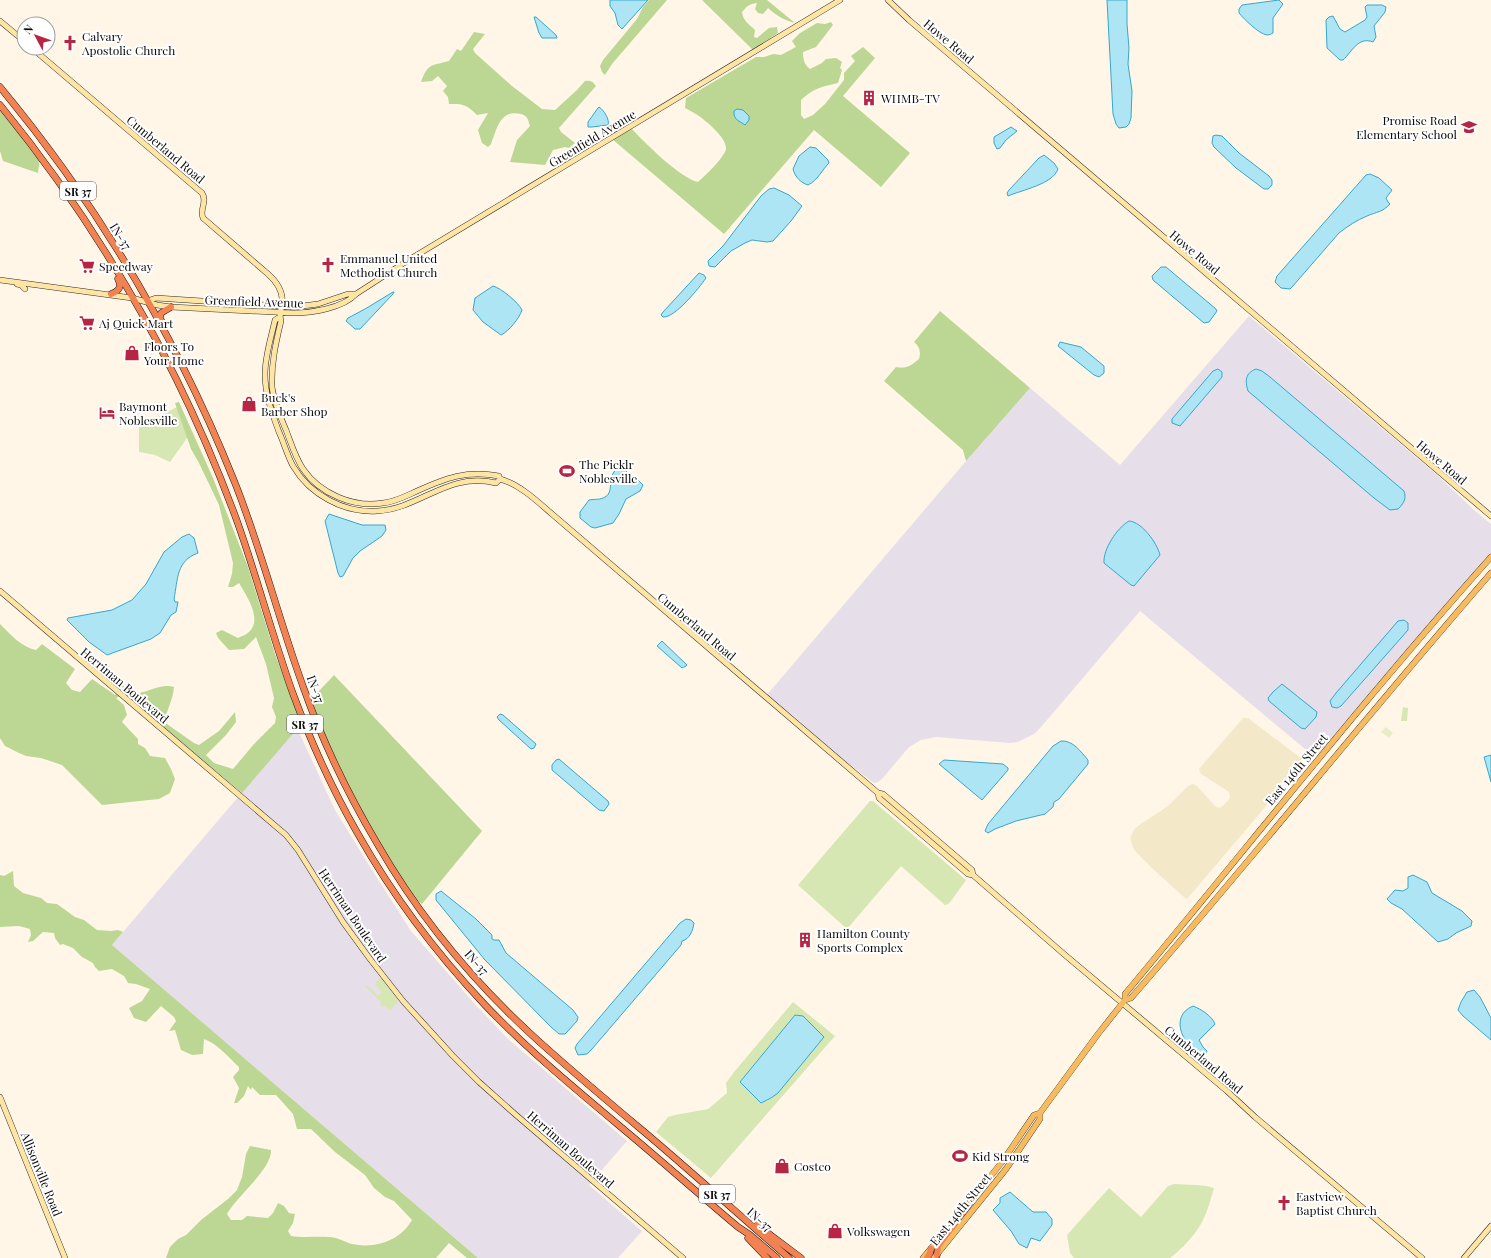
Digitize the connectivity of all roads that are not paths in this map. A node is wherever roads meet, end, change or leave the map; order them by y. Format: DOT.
graph roads {
  1 [pos="840,0"];
  2 [pos="888,0"];
  3 [pos="0,20"];
  4 [pos="16,34"];
  5 [pos="41,56"];
  6 [pos="0,87"];
  7 [pos="0,105"];
  8 [pos="85,221"];
  9 [pos="0,281"];
  10 [pos="25,289"];
  11 [pos="111,294"];
  12 [pos="356,294"];
  13 [pos="132,298"];
  14 [pos="147,301"];
  15 [pos="282,306"];
  16 [pos="171,307"];
  17 [pos="280,315"];
  18 [pos="196,394"];
  19 [pos="1491,516"];
  20 [pos="1491,557"];
  21 [pos="1491,573"];
  22 [pos="0,591"];
  23 [pos="1123,1002"];
  24 [pos="0,1097"];
  25 [pos="1040,1113"];
  26 [pos="727,1202"];
  27 [pos="969,1204"];
  28 [pos="1491,1226"];
  29 [pos="738,1227"];
  30 [pos="930,1250"];
  31 [pos="936,1256"];
  32 [pos="65,1258"];
  33 [pos="683,1258"];
  34 [pos="767,1258"];
  35 [pos="777,1258"];
  36 [pos="789,1258"];
  37 [pos="800,1258"];
  38 [pos="923,1258"];
  39 [pos="927,1258"];
  40 [pos="1422,1258"];
  41 [pos="1464,1258"];
  1 -- 12 [label="street, Greenfield Avenue"];
  2 -- 19 [label="street, Howe Road"];
  3 -- 4 [label="street"];
  5 -- 15 [label="street, Cumberland Road"];
  6 -- 14 [label="highway, IN-37 / SR 37"];
  7 -- 8 [label="highway, IN-37 / SR 37"];
  8 -- 11 [label="highway"];
  8 -- 13 [label="highway, IN-37 / SR 37"];
  9 -- 10 [label="street"];
  9 -- 11 [label="street, Greenfield Avenue"];
  11 -- 13 [label="street, Greenfield Avenue"];
  12 -- 15 [label="street, Greenfield Avenue"];
  12 -- 17 [label="street, Greenfield Avenue"];
  13 -- 14 [label="street, Greenfield Avenue"];
  13 -- 29 [label="highway, IN-37 / SR 37"];
  14 -- 15 [label="street, Greenfield Avenue"];
  14 -- 16 [label="street, Greenfield Avenue"];
  14 -- 18 [label="highway, IN-37 / SR 37"];
  15 -- 17 [label="street, Cumberland Road"];
  16 -- 17 [label="street, Greenfield Avenue"];
  16 -- 18 [label="highway"];
  17 -- 23 [label="street, Cumberland Road"];
  18 -- 26 [label="highway, IN-37 / SR 37"];
  20 -- 23 [label="main road, East 146th Street"];
  21 -- 23 [label="main road, East 146th Street"];
  22 -- 33 [label="street, Herriman Boulevard"];
  23 -- 25 [label="main road, East 146th Street"];
  23 -- 40 [label="street, Cumberland Road"];
  24 -- 32 [label="street, Allisonville Road"];
  25 -- 27 [label="main road, East 146th Street"];
  25 -- 31 [label="main road, East 146th Street"];
  26 -- 36 [label="highway, IN-37 / SR 37"];
  26 -- 37 [label="highway"];
  27 -- 30 [label="main road, East 146th Street"];
  27 -- 31 [label="highway"];
  28 -- 41 [label="street"];
  29 -- 34 [label="highway"];
  29 -- 35 [label="highway, IN-37 / SR 37"];
  30 -- 38 [label="main road, East 146th Street"];
  30 -- 39 [label="highway"];
}
